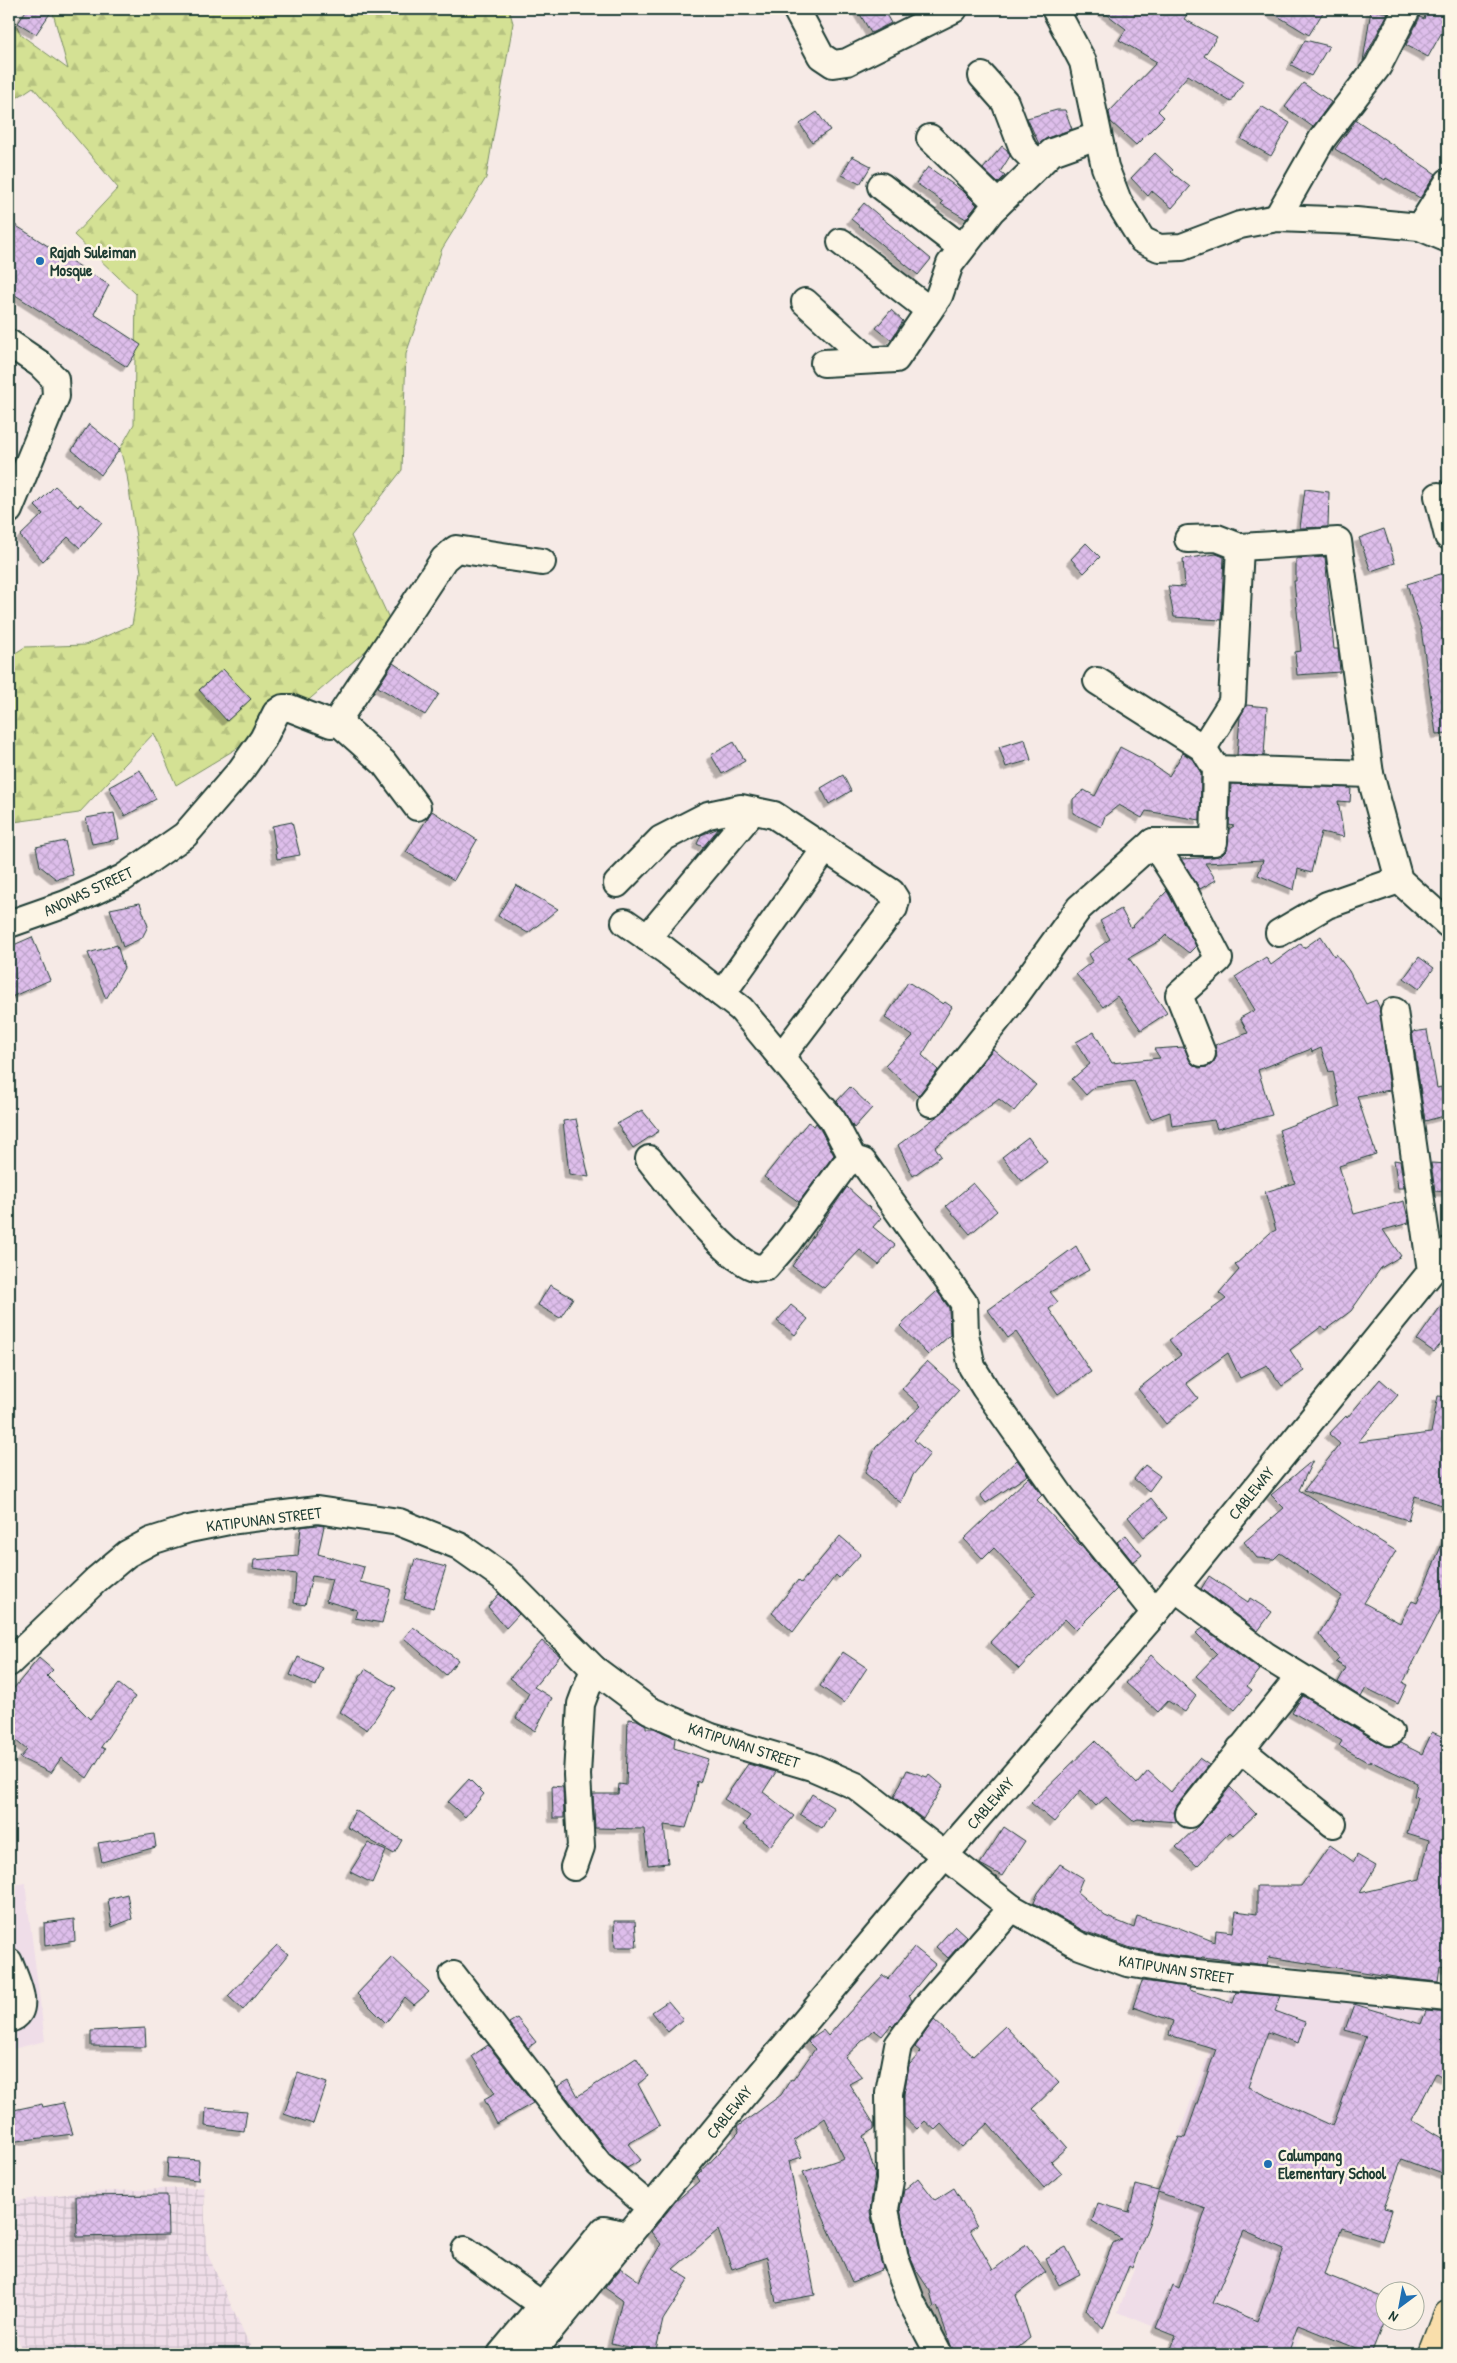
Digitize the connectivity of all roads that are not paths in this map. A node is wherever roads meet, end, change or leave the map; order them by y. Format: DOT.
graph roads {
  1 [pos="796,9"];
  2 [pos="954,9"];
  3 [pos="1407,9"];
  4 [pos="1057,10"];
  5 [pos="982,76"];
  6 [pos="1097,136"];
  7 [pos="930,138"];
  8 [pos="1039,165"];
  9 [pos="1448,182"];
  10 [pos="881,186"];
  11 [pos="998,204"];
  12 [pos="1277,218"];
  13 [pos="1420,227"];
  14 [pos="1448,239"];
  15 [pos="841,242"];
  16 [pos="962,248"];
  17 [pos="805,302"];
  18 [pos="929,310"];
  19 [pos="9,343"];
  20 [pos="869,360"];
  21 [pos="824,363"];
  22 [pos="1438,496"];
  23 [pos="9,510"];
  24 [pos="1448,536"];
  25 [pos="1188,539"];
  26 [pos="1240,547"];
  27 [pos="542,562"];
  28 [pos="1097,681"];
  29 [pos="337,721"];
  30 [pos="1210,759"];
  31 [pos="1370,774"];
  32 [pos="417,807"];
  33 [pos="752,811"];
  34 [pos="1153,842"];
  35 [pos="825,849"];
  36 [pos="1399,880"];
  37 [pos="616,884"];
  38 [pos="625,922"];
  39 [pos="9,924"];
  40 [pos="1448,924"];
  41 [pos="1279,934"];
  42 [pos="647,938"];
  43 [pos="722,994"];
  44 [pos="1394,1012"];
  45 [pos="1202,1054"];
  46 [pos="781,1057"];
  47 [pos="931,1103"];
  48 [pos="649,1159"];
  49 [pos="853,1159"];
  50 [pos="1448,1251"];
  51 [pos="1431,1271"];
  52 [pos="1175,1588"];
  53 [pos="1155,1612"];
  54 [pos="9,1663"];
  55 [pos="594,1669"];
  56 [pos="1299,1677"];
  57 [pos="1390,1732"];
  58 [pos="1240,1749"];
  59 [pos="1189,1814"];
  60 [pos="1333,1824"];
  61 [pos="944,1856"];
  62 [pos="574,1867"];
  63 [pos="1012,1908"];
  64 [pos="9,1962"];
  65 [pos="453,1975"];
  66 [pos="1448,1998"];
  67 [pos="9,2019"];
  68 [pos="651,2208"];
  69 [pos="628,2235"];
  70 [pos="465,2250"];
  71 [pos="542,2304"];
  72 [pos="1448,2315"];
  73 [pos="501,2354"];
  74 [pos="532,2354"];
  75 [pos="939,2354"];
  76 [pos="1433,2354"];
  1 -- 2 [label="street"];
  3 -- 12 [label="street"];
  4 -- 6 [label="street"];
  5 -- 8 [label="street"];
  6 -- 8 [label="street"];
  6 -- 12 [label="street"];
  7 -- 11 [label="street"];
  8 -- 11 [label="street"];
  9 -- 13 [label="street"];
  10 -- 16 [label="street"];
  11 -- 16 [label="street"];
  12 -- 13 [label="street"];
  13 -- 14 [label="street"];
  15 -- 18 [label="street"];
  16 -- 18 [label="street"];
  17 -- 20 [label="street"];
  18 -- 20 [label="street"];
  19 -- 23 [label="street"];
  20 -- 21 [label="street"];
  22 -- 24 [label="street"];
  25 -- 26 [label="street"];
  26 -- 30 [label="street"];
  26 -- 31 [label="street"];
  27 -- 29 [label="street"];
  28 -- 30 [label="street"];
  29 -- 32 [label="street"];
  29 -- 39 [label="street, ANONAS STREET"];
  30 -- 31 [label="street"];
  30 -- 34 [label="street"];
  31 -- 36 [label="street"];
  33 -- 35 [label="street"];
  33 -- 37 [label="street"];
  33 -- 42 [label="street"];
  34 -- 45 [label="street"];
  34 -- 47 [label="street"];
  35 -- 43 [label="street"];
  35 -- 46 [label="street"];
  36 -- 40 [label="street"];
  36 -- 41 [label="street"];
  38 -- 42 [label="street"];
  42 -- 43 [label="street"];
  43 -- 46 [label="street"];
  44 -- 51 [label="street"];
  46 -- 49 [label="street"];
  48 -- 49 [label="street"];
  49 -- 53 [label="street"];
  50 -- 51 [label="street, CABLEWAY"];
  51 -- 52 [label="street, CABLEWAY"];
  52 -- 53 [label="street, CABLEWAY"];
  52 -- 56 [label="street"];
  53 -- 61 [label="street, CABLEWAY"];
  54 -- 55 [label="street, KATIPUNAN STREET"];
  55 -- 61 [label="street, KATIPUNAN STREET"];
  55 -- 62 [label="street"];
  56 -- 57 [label="street"];
  56 -- 58 [label="street"];
  58 -- 59 [label="street"];
  58 -- 60 [label="street"];
  61 -- 63 [label="street, KATIPUNAN STREET"];
  61 -- 68 [label="street, CABLEWAY"];
  63 -- 66 [label="street, KATIPUNAN STREET"];
  63 -- 75 [label="street"];
  64 -- 67 [label="street"];
  65 -- 68 [label="street"];
  68 -- 69 [label="street, CABLEWAY"];
  69 -- 71 [label="street"];
  69 -- 74 [label="street, CABLEWAY"];
  70 -- 71 [label="street"];
  71 -- 73 [label="street"];
  72 -- 76 [label="main road"];
}
